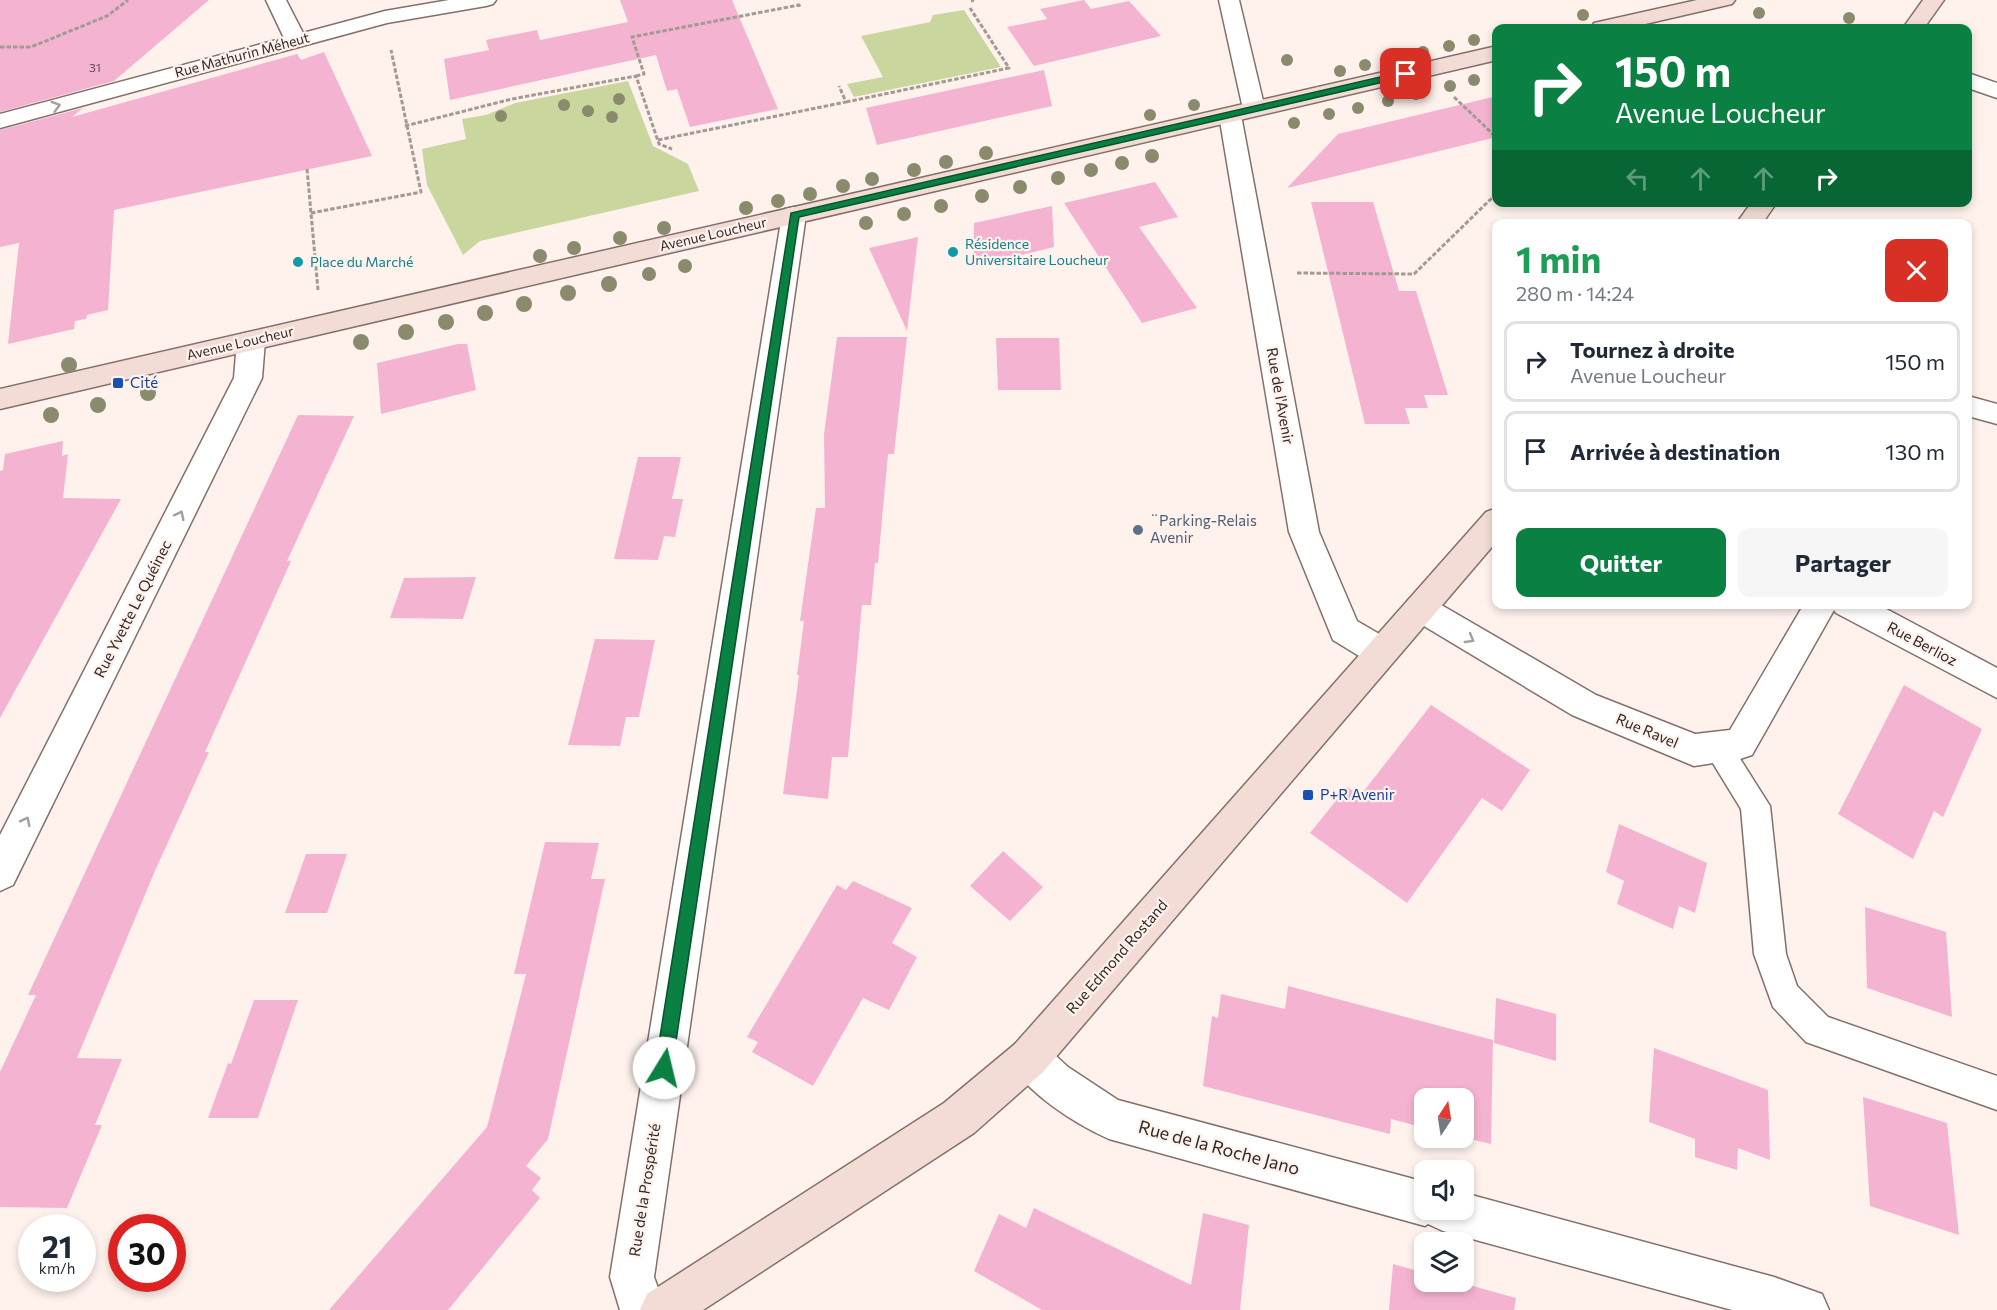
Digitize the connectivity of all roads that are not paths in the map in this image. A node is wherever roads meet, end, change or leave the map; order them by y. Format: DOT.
graph roads {
  1 [pos="276,0"];
  2 [pos="486,0"];
  3 [pos="1228,0"];
  4 [pos="1725,0"];
  5 [pos="1934,0"];
  6 [pos="1620,24"];
  7 [pos="1916,24"];
  8 [pos="296,40"];
  9 [pos="1492,54"];
  10 [pos="1972,82"];
  11 [pos="1997,91"];
  12 [pos="1242,112"];
  13 [pos="0,122"];
  14 [pos="1761,207"];
  15 [pos="794,215"];
  16 [pos="1752,219"];
  17 [pos="252,340"];
  18 [pos="0,399"];
  19 [pos="1972,407"];
  20 [pos="1997,414"];
  21 [pos="1492,526"];
  22 [pos="1420,608"];
  23 [pos="1818,609"];
  24 [pos="1855,609"];
  25 [pos="1381,652"];
  26 [pos="1997,684"];
  27 [pos="1717,747"];
  28 [pos="0,873"];
  29 [pos="1029,1058"];
  30 [pos="1997,1093"];
  31 [pos="1414,1201"];
  32 [pos="1474,1218"];
  33 [pos="1785,1306"];
  34 [pos="643,1310"];
  35 [pos="663,1310"];
  1 -- 8 [label="street"];
  2 -- 8 [label="street, Rue Mathurin Méheut"];
  3 -- 12 [label="street, Rue de l'Avenir"];
  4 -- 6 [label="street"];
  5 -- 7 [label="street"];
  13 -- 8 [label="street, Rue Mathurin Méheut, one-way"];
  9 -- 12 [label="street, Avenue Loucheur"];
  10 -- 11 [label="street"];
  12 -- 15 [label="street, Avenue Loucheur"];
  12 -- 25 [label="street, Rue de l'Avenir"];
  14 -- 16 [label="street"];
  15 -- 17 [label="street, Avenue Loucheur"];
  15 -- 34 [label="street, Rue de la Prospérité"];
  17 -- 18 [label="street, Avenue Loucheur"];
  28 -- 17 [label="street, Rue Yvette Le Quéinec, one-way"];
  19 -- 20 [label="street"];
  21 -- 22 [label="street, Rue Edmond Rostand"];
  22 -- 25 [label="street, Rue Edmond Rostand"];
  22 -- 27 [label="street, Rue Ravel, one-way"];
  23 -- 27 [label="street, Rue Ravel"];
  24 -- 26 [label="street, Rue Berlioz"];
  25 -- 29 [label="street, Rue Edmond Rostand"];
  27 -- 30 [label="lane"];
  29 -- 31 [label="street, Rue de la Roche Jano"];
  29 -- 35 [label="street, Rue Edmond Rostand"];
  32 -- 33 [label="street"];
}
